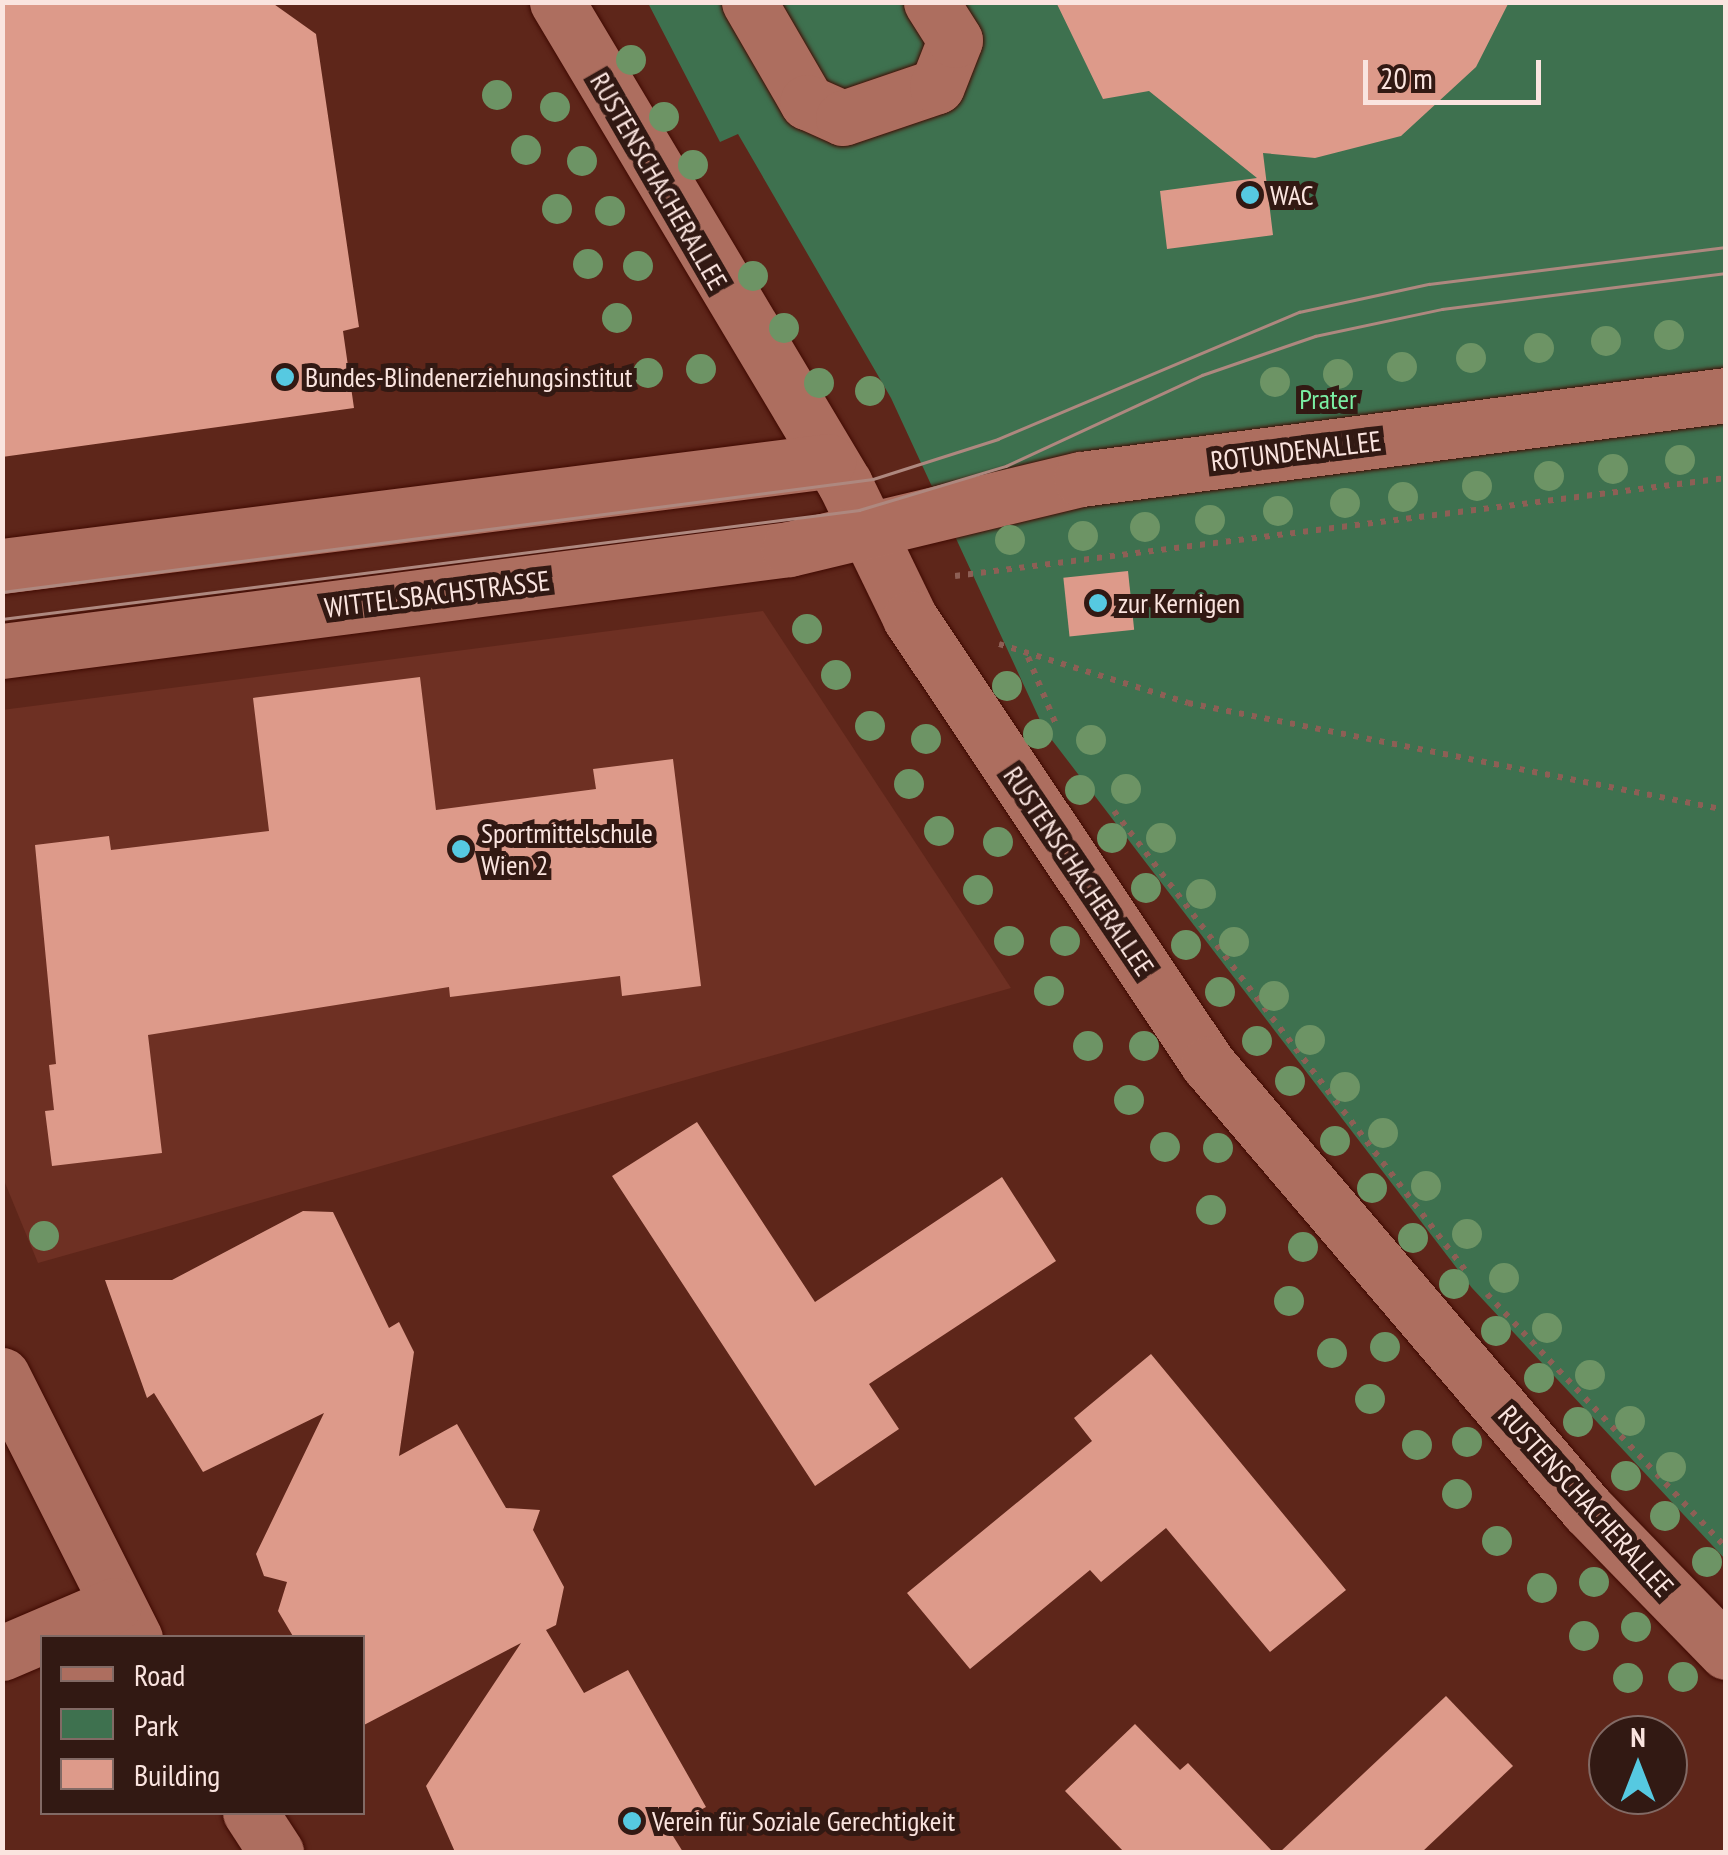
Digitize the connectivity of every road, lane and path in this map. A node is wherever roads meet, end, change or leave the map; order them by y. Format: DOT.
graph roads {
  1 [pos="556,2"];
  2 [pos="750,2"];
  3 [pos="931,2"];
  4 [pos="1726,395"];
  5 [pos="828,461"];
  6 [pos="1726,478"];
  7 [pos="872,534"];
  8 [pos="2,566"];
  9 [pos="894,584"];
  10 [pos="980,633"];
  11 [pos="2,651"];
  12 [pos="1028,656"];
  13 [pos="1060,734"];
  14 [pos="1102,796"];
  15 [pos="1726,810"];
  16 [pos="2,1375"];
  17 [pos="1726,1548"];
  18 [pos="124,1621"];
  19 [pos="71,1635"];
  20 [pos="40,1643"];
  21 [pos="1726,1652"];
  22 [pos="2,1653"];
  23 [pos="252,1815"];
  24 [pos="276,1852"];
  1 -- 5 [label="street, RUSTENSCHACHERALLEE"];
  2 -- 3 [label="street"];
  4 -- 7 [label="street, ROTUNDENALLEE"];
  5 -- 7 [label="street, RUSTENSCHACHERALLEE"];
  5 -- 8 [label="street"];
  6 -- 9 [label="path"];
  7 -- 9 [label="street, RUSTENSCHACHERALLEE"];
  7 -- 11 [label="street, WITTELSBACHSTRASSE"];
  9 -- 21 [label="street, RUSTENSCHACHERALLEE"];
  10 -- 12 [label="path"];
  12 -- 13 [label="path"];
  12 -- 15 [label="path"];
  14 -- 17 [label="path"];
  16 -- 18 [label="street"];
  18 -- 19 [label="street"];
  20 -- 22 [label="street"];
  23 -- 24 [label="street"];
}
